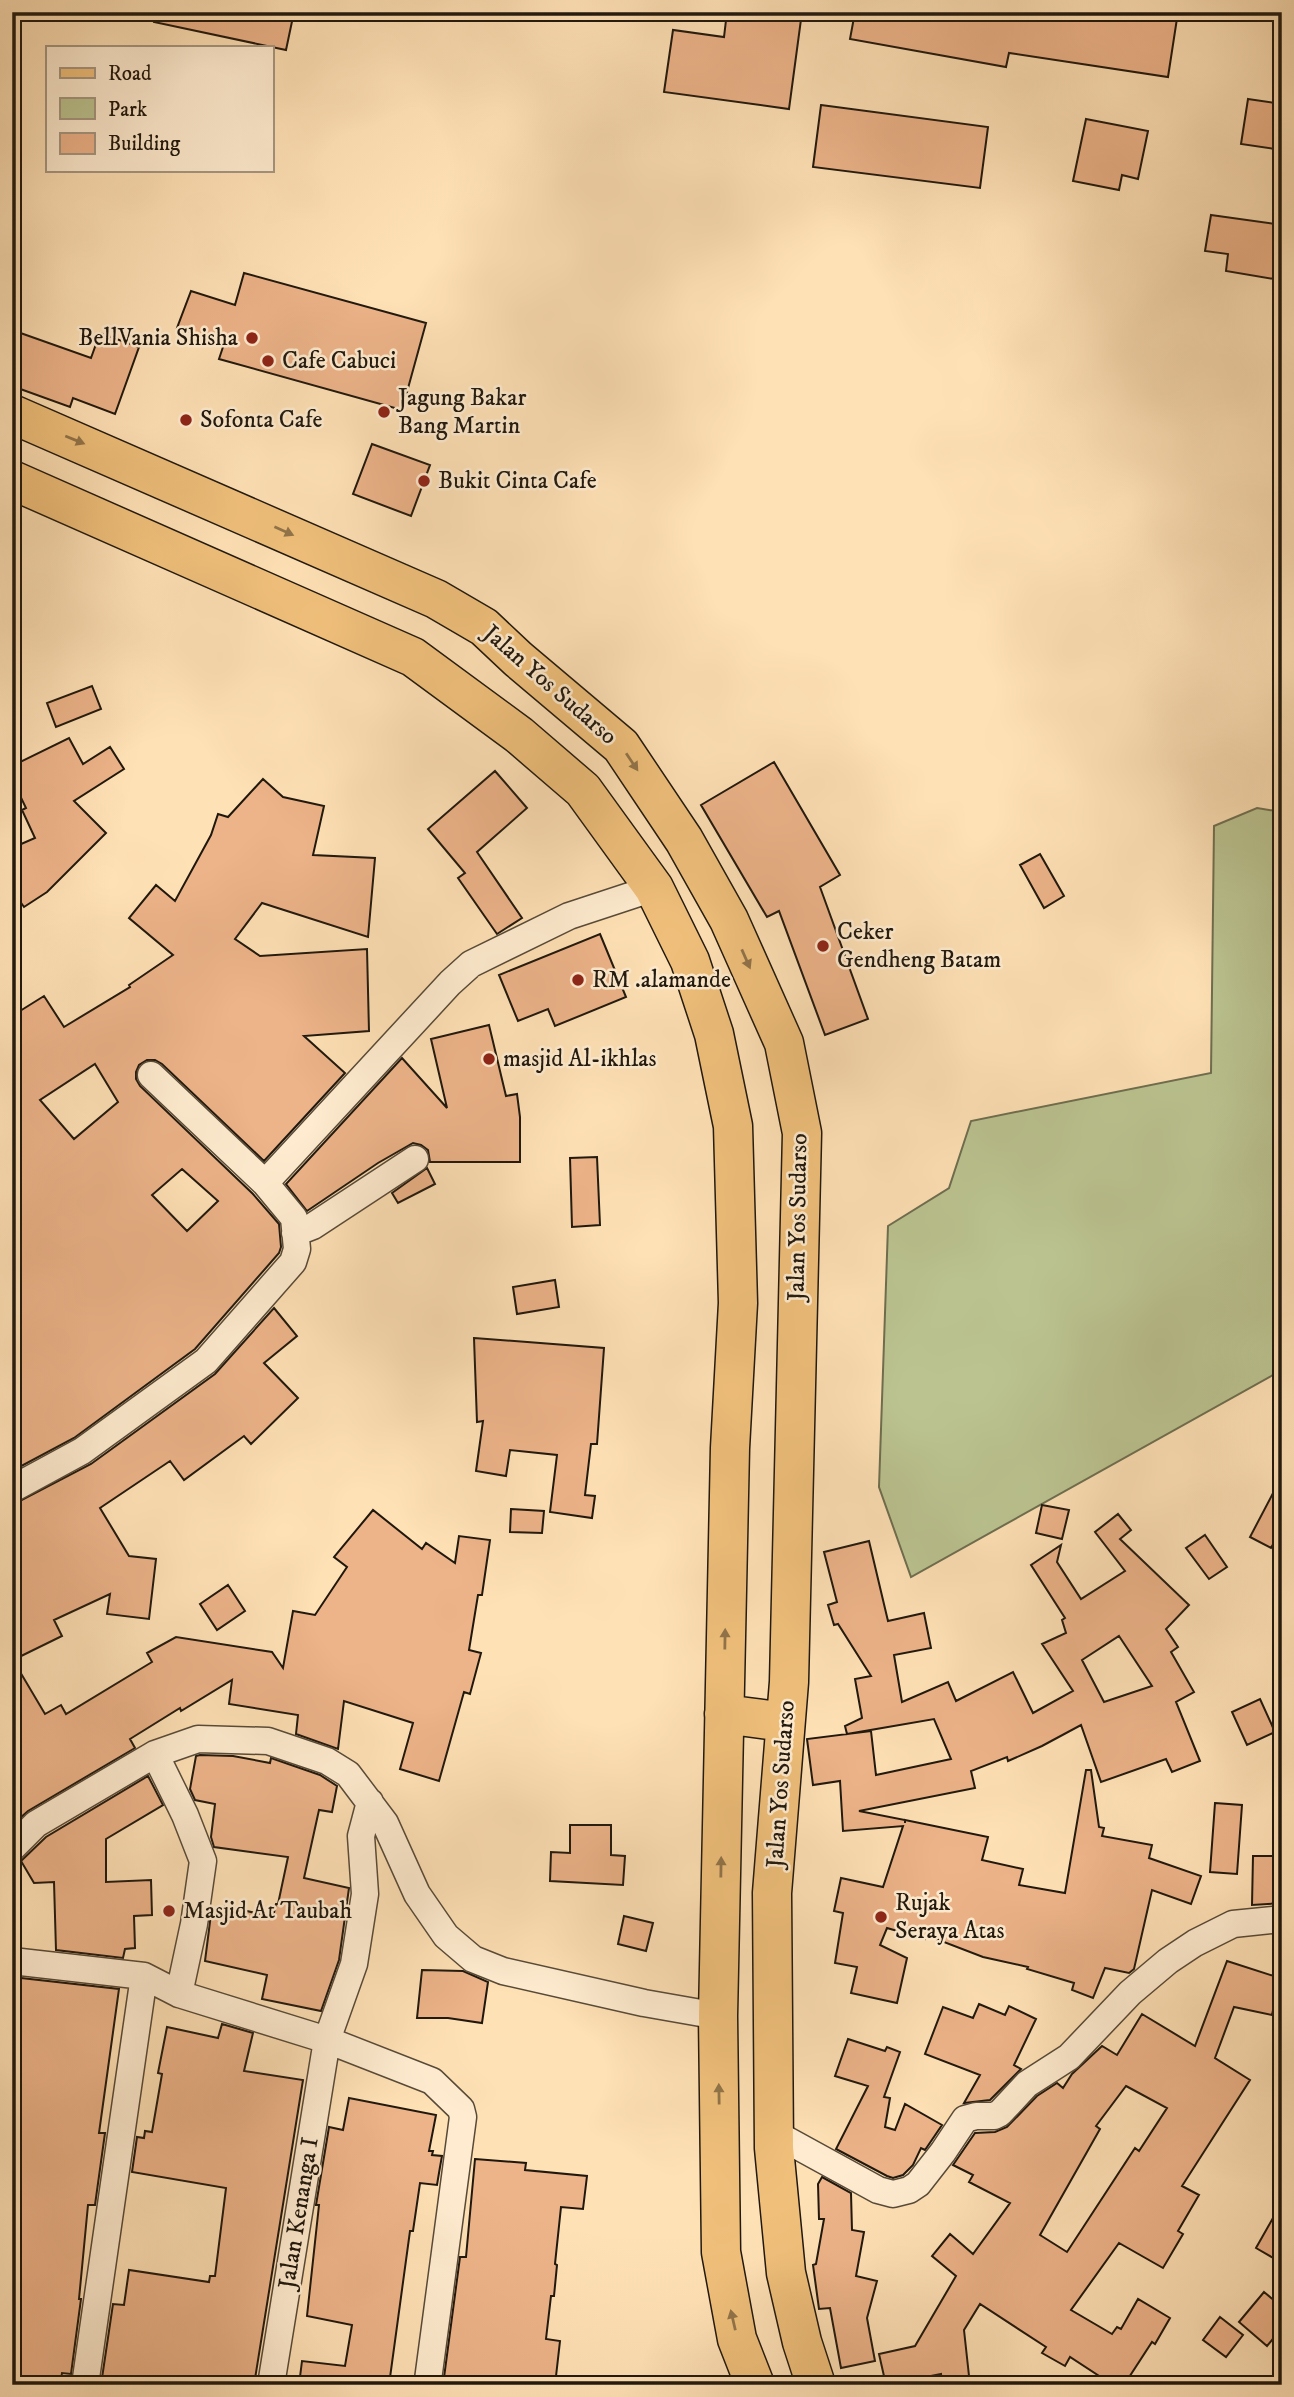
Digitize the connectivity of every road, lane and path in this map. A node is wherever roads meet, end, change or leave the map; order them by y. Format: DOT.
graph roads {
  1 [pos="12,414"];
  2 [pos="12,480"];
  3 [pos="654,888"];
  4 [pos="151,1075"];
  5 [pos="415,1159"];
  6 [pos="265,1183"];
  7 [pos="295,1233"];
  8 [pos="12,1489"];
  9 [pos="724,1714"];
  10 [pos="785,1722"];
  11 [pos="155,1754"];
  12 [pos="370,1802"];
  13 [pos="12,1848"];
  14 [pos="1282,1919"];
  15 [pos="12,1961"];
  16 [pos="144,1976"];
  17 [pos="179,1993"];
  18 [pos="718,2016"];
  19 [pos="327,2040"];
  20 [pos="774,2133"];
  21 [pos="428,2380"];
  22 [pos="85,2385"];
  23 [pos="271,2385"];
  24 [pos="755,2385"];
  25 [pos="816,2385"];
  1 -- 10 [label="main road, Jalan Yos Sudarso, one-way"];
  2 -- 3 [label="main road"];
  3 -- 6 [label="street"];
  9 -- 3 [label="main road, one-way"];
  4 -- 6 [label="street"];
  5 -- 7 [label="street"];
  6 -- 7 [label="street"];
  7 -- 8 [label="street"];
  9 -- 10 [label="main road"];
  18 -- 9 [label="main road, one-way"];
  10 -- 20 [label="main road, Jalan Yos Sudarso"];
  11 -- 12 [label="street"];
  11 -- 13 [label="street"];
  11 -- 17 [label="street"];
  12 -- 18 [label="street"];
  12 -- 19 [label="street, Jalan Kenanga I"];
  14 -- 20 [label="street"];
  15 -- 16 [label="street"];
  16 -- 17 [label="street"];
  16 -- 22 [label="street"];
  17 -- 19 [label="street"];
  24 -- 18 [label="main road, one-way"];
  19 -- 21 [label="street"];
  19 -- 23 [label="street, Jalan Kenanga I"];
  20 -- 25 [label="main road, Jalan Yos Sudarso"];
}
